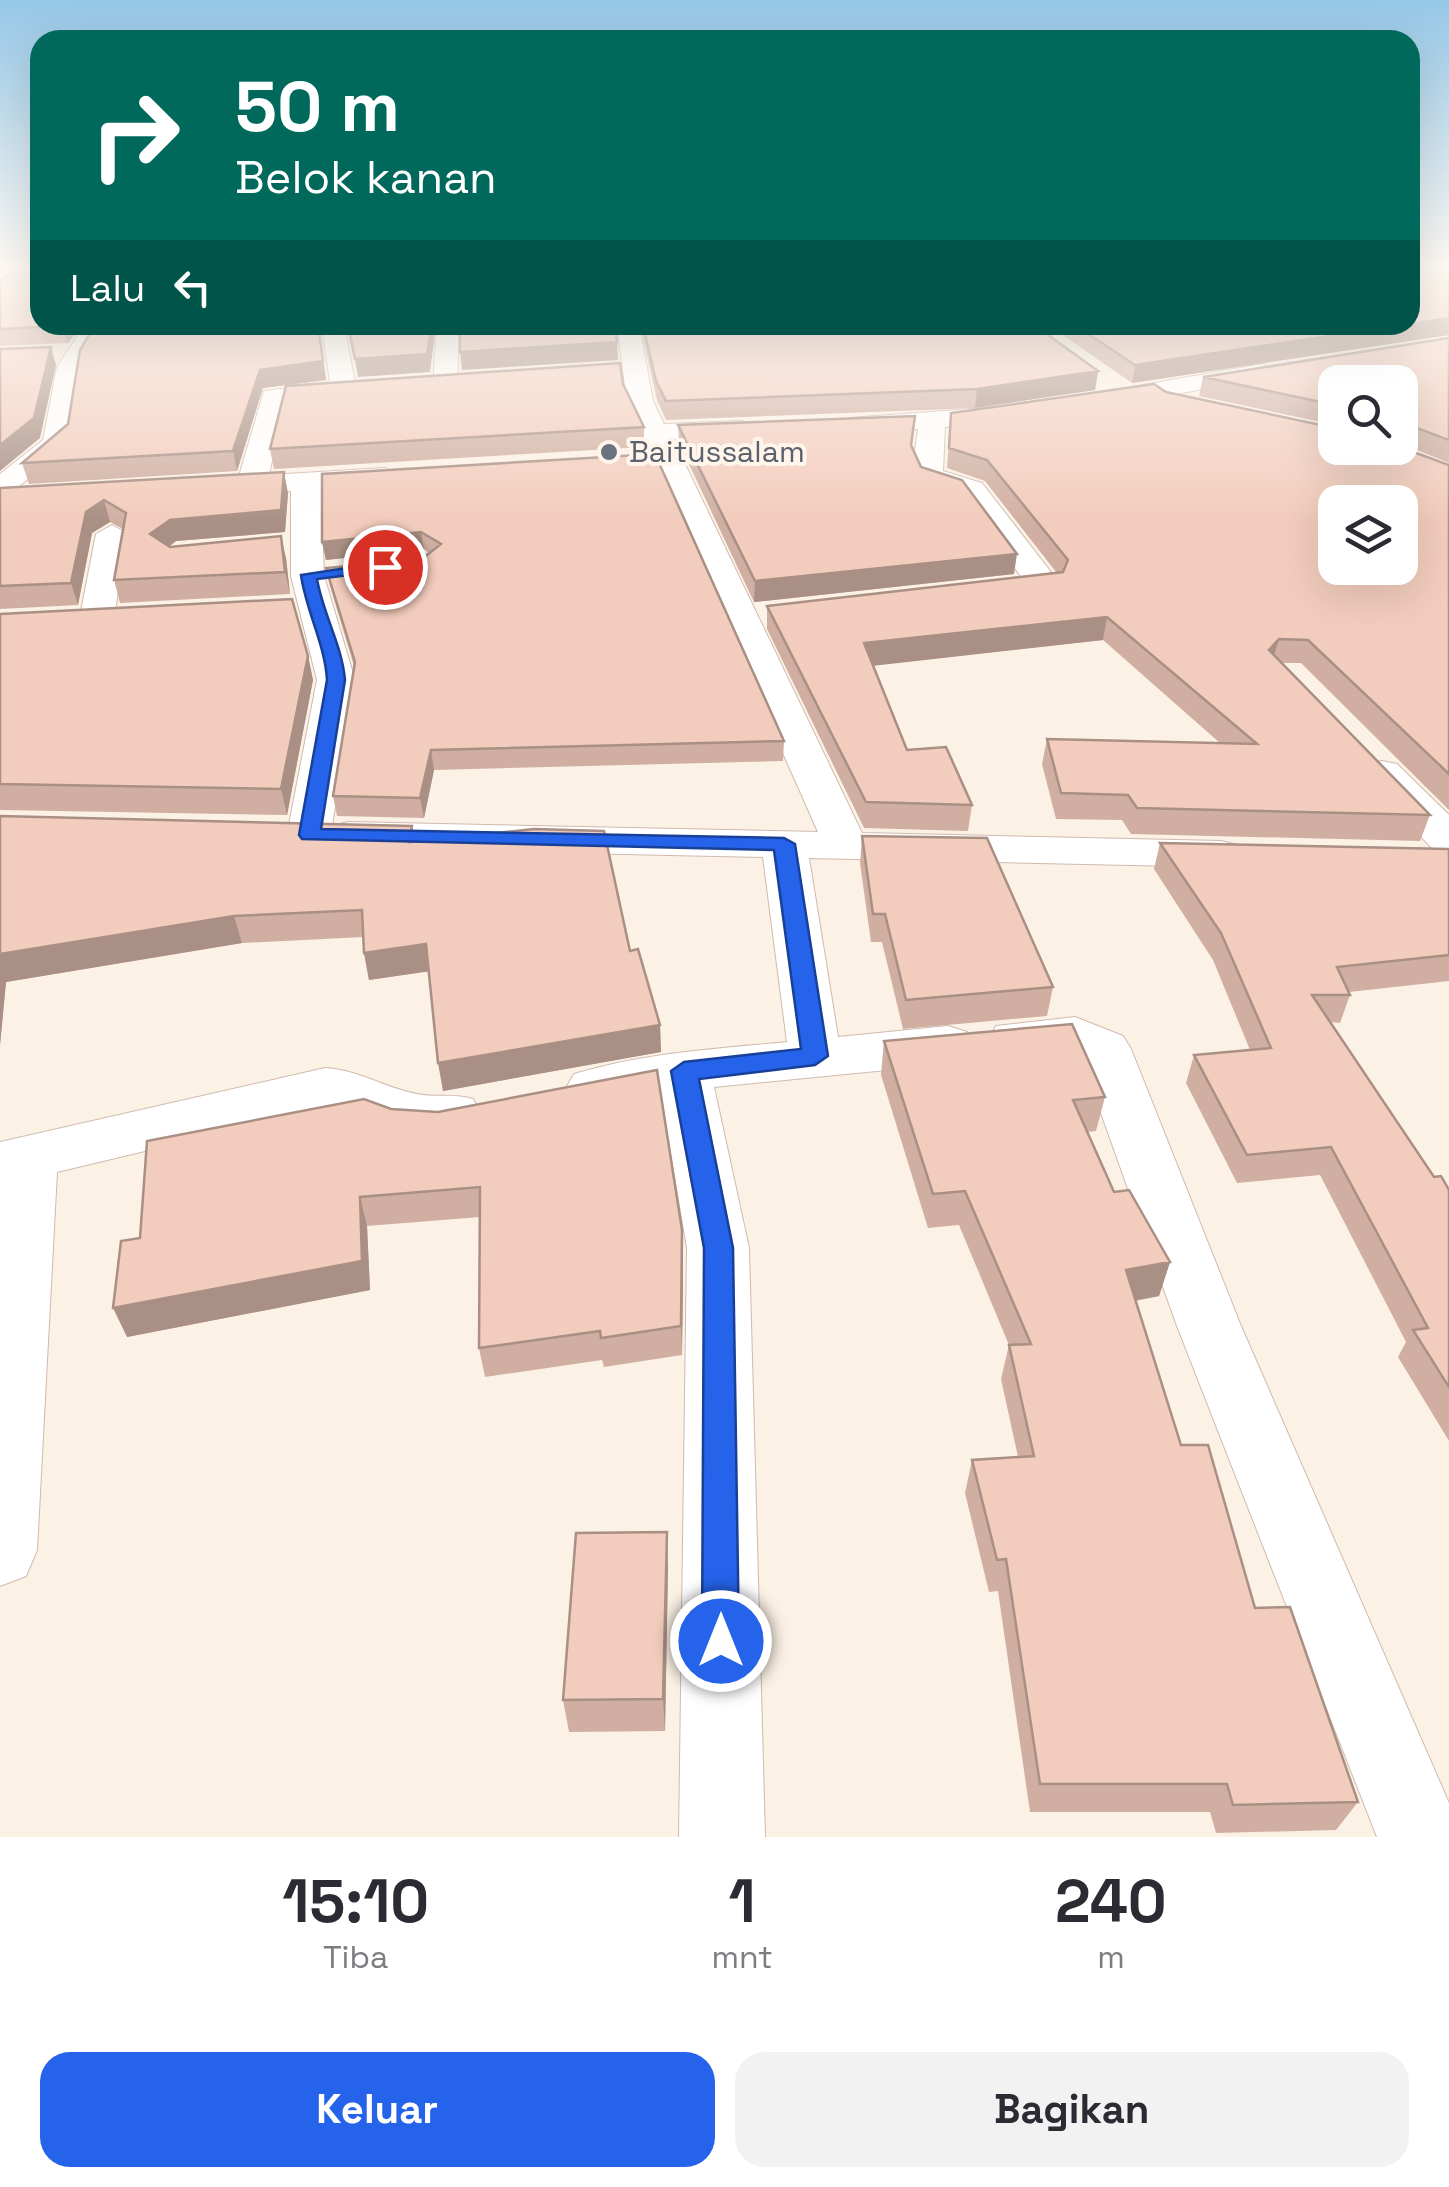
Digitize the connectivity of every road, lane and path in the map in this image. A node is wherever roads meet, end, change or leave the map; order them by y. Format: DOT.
graph roads {
  1 [pos="338,352"];
  2 [pos="451,352"];
  3 [pos="627,352"];
  4 [pos="46,354"];
  5 [pos="74,354"];
  6 [pos="1286,367"];
  7 [pos="1096,375"];
  8 [pos="411,386"];
  9 [pos="378,388"];
  10 [pos="344,390"];
  11 [pos="1134,395"];
  12 [pos="1070,405"];
  13 [pos="1210,410"];
  14 [pos="1032,411"];
  15 [pos="932,423"];
  16 [pos="827,426"];
  17 [pos="770,428"];
  18 [pos="662,445"];
  19 [pos="630,460"];
  20 [pos="37,462"];
  21 [pos="0,463"];
  22 [pos="422,476"];
  23 [pos="307,481"];
  24 [pos="252,484"];
  25 [pos="0,488"];
  26 [pos="196,488"];
  27 [pos="0,498"];
  28 [pos="33,498"];
  29 [pos="112,534"];
  30 [pos="269,546"];
  31 [pos="347,571"];
  32 [pos="310,575"];
  33 [pos="966,595"];
  34 [pos="274,608"];
  35 [pos="778,614"];
  36 [pos="137,615"];
  37 [pos="98,616"];
  38 [pos="740,618"];
  39 [pos="61,620"];
  40 [pos="1354,744"];
  41 [pos="784,844"];
  42 [pos="847,847"];
  43 [pos="1436,853"];
  44 [pos="1256,855"];
  45 [pos="815,1056"];
  46 [pos="684,1071"];
  47 [pos="14,1160"];
  48 [pos="0,1550"];
  49 [pos="722,1837"];
  50 [pos="1420,1837"];
  1 -- 10 [label="street"];
  2 -- 8 [label="street"];
  3 -- 18 [label="street"];
  4 -- 5 [label="street"];
  5 -- 20 [label="street"];
  6 -- 11 [label="street"];
  7 -- 11 [label="street"];
  9 -- 10 [label="street"];
  10 -- 24 [label="street"];
  11 -- 12 [label="street"];
  11 -- 13 [label="street"];
  14 -- 15 [label="street"];
  15 -- 16 [label="street"];
  15 -- 33 [label="street"];
  17 -- 18 [label="street"];
  18 -- 19 [label="street"];
  18 -- 38 [label="street"];
  20 -- 21 [label="street"];
  20 -- 25 [label="street"];
  22 -- 23 [label="street"];
  23 -- 24 [label="street"];
  23 -- 32 [label="street"];
  24 -- 26 [label="street"];
  27 -- 28 [label="street"];
  29 -- 37 [label="street"];
  30 -- 32 [label="street"];
  31 -- 32 [label="street"];
  32 -- 34 [label="street"];
  32 -- 41 [label="street"];
  35 -- 38 [label="street"];
  36 -- 37 [label="street"];
  37 -- 39 [label="street"];
  38 -- 42 [label="street"];
  40 -- 43 [label="street"];
  41 -- 42 [label="street"];
  41 -- 45 [label="street"];
  42 -- 44 [label="street"];
  45 -- 46 [label="street"];
  45 -- 50 [label="street"];
  46 -- 47 [label="street"];
  46 -- 49 [label="street"];
  47 -- 48 [label="street"];
}
